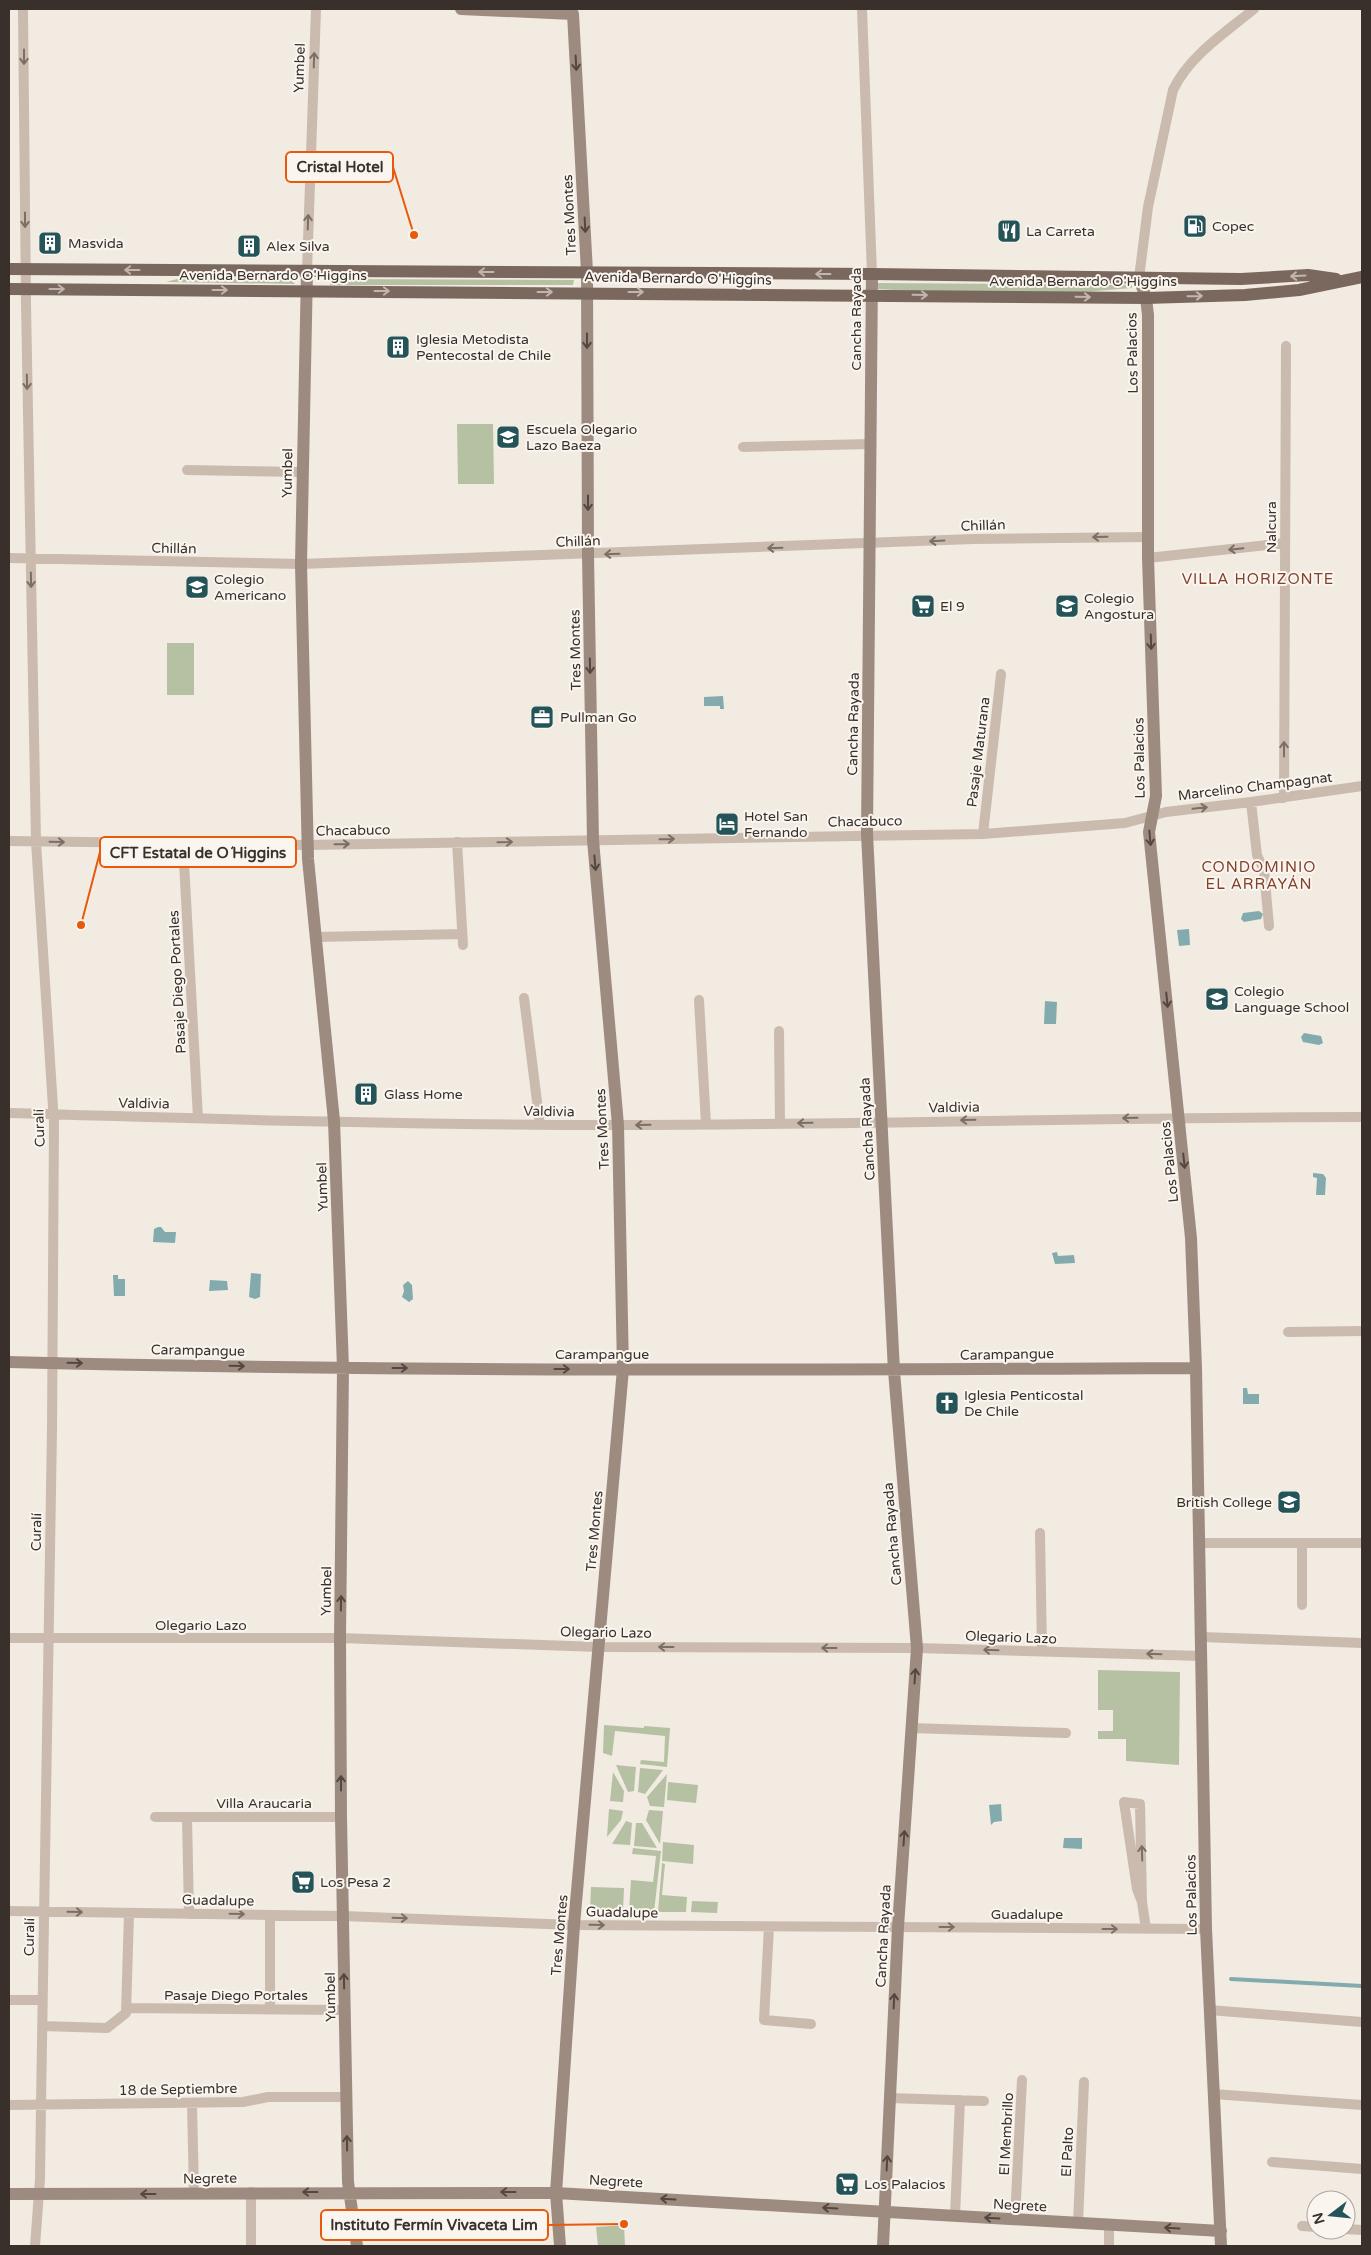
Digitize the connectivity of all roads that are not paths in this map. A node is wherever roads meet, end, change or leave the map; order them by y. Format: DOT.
graph roads {
  1 [pos="24,9"];
  2 [pos="316,9"];
  3 [pos="461,9"];
  4 [pos="862,9"];
  5 [pos="1254,9"];
  6 [pos="574,12"];
  7 [pos="9,270"];
  8 [pos="26,270"];
  9 [pos="307,271"];
  10 [pos="588,272"];
  11 [pos="872,274"];
  12 [pos="1362,277"];
  13 [pos="1139,278"];
  14 [pos="1346,280"];
  15 [pos="9,289"];
  16 [pos="26,289"];
  17 [pos="306,290"];
  18 [pos="588,292"];
  19 [pos="872,294"];
  20 [pos="1146,298"];
  21 [pos="1286,346"];
  22 [pos="871,444"];
  23 [pos="743,448"];
  24 [pos="187,470"];
  25 [pos="302,472"];
  26 [pos="1148,537"];
  27 [pos="1285,543"];
  28 [pos="870,544"];
  29 [pos="588,555"];
  30 [pos="9,558"];
  31 [pos="31,558"];
  32 [pos="1148,558"];
  33 [pos="302,564"];
  34 [pos="1001,674"];
  35 [pos="1362,786"];
  36 [pos="1284,798"];
  37 [pos="1251,802"];
  38 [pos="1152,816"];
  39 [pos="867,834"];
  40 [pos="983,834"];
  41 [pos="594,840"];
  42 [pos="9,841"];
  43 [pos="36,842"];
  44 [pos="457,842"];
  45 [pos="183,844"];
  46 [pos="308,845"];
  47 [pos="1270,926"];
  48 [pos="462,934"];
  49 [pos="315,937"];
  50 [pos="463,945"];
  51 [pos="524,998"];
  52 [pos="699,1000"];
  53 [pos="779,1031"];
  54 [pos="9,1113"];
  55 [pos="53,1114"];
  56 [pos="1179,1117"];
  57 [pos="1362,1117"];
  58 [pos="198,1118"];
  59 [pos="334,1121"];
  60 [pos="881,1122"];
  61 [pos="780,1123"];
  62 [pos="706,1124"];
  63 [pos="540,1125"];
  64 [pos="618,1125"];
  65 [pos="1362,1331"];
  66 [pos="1288,1332"];
  67 [pos="9,1362"];
  68 [pos="52,1363"];
  69 [pos="343,1368"];
  70 [pos="1196,1368"];
  71 [pos="623,1369"];
  72 [pos="894,1371"];
  73 [pos="1040,1533"];
  74 [pos="1200,1542"];
  75 [pos="1302,1543"];
  76 [pos="1362,1543"];
  77 [pos="1302,1605"];
  78 [pos="1202,1637"];
  79 [pos="9,1638"];
  80 [pos="340,1638"];
  81 [pos="48,1639"];
  82 [pos="1362,1643"];
  83 [pos="598,1647"];
  84 [pos="917,1648"];
  85 [pos="1042,1651"];
  86 [pos="1202,1656"];
  87 [pos="911,1728"];
  88 [pos="1066,1733"];
  89 [pos="155,1817"];
  90 [pos="187,1817"];
  91 [pos="341,1817"];
  92 [pos="1142,1902"];
  93 [pos="9,1911"];
  94 [pos="43,1912"];
  95 [pos="129,1913"];
  96 [pos="189,1914"];
  97 [pos="270,1915"];
  98 [pos="343,1916"];
  99 [pos="574,1925"];
  100 [pos="769,1927"];
  101 [pos="898,1927"];
  102 [pos="1146,1929"];
  103 [pos="1206,1929"];
  104 [pos="9,2000"];
  105 [pos="42,2000"];
  106 [pos="270,2009"];
  107 [pos="345,2010"];
  108 [pos="1209,2010"];
  109 [pos="126,2011"];
  110 [pos="1362,2022"];
  111 [pos="810,2024"];
  112 [pos="42,2026"];
  113 [pos="1022,2080"];
  114 [pos="1084,2082"];
  115 [pos="1213,2094"];
  116 [pos="347,2097"];
  117 [pos="889,2098"];
  118 [pos="960,2100"];
  119 [pos="984,2101"];
  120 [pos="192,2103"];
  121 [pos="41,2104"];
  122 [pos="9,2105"];
  123 [pos="1362,2105"];
  124 [pos="1272,2162"];
  125 [pos="1362,2169"];
  126 [pos="251,2192"];
  127 [pos="348,2192"];
  128 [pos="556,2192"];
  129 [pos="194,2193"];
  130 [pos="9,2194"];
  131 [pos="38,2194"];
  132 [pos="884,2212"];
  133 [pos="955,2216"];
  134 [pos="1015,2219"];
  135 [pos="1078,2223"];
  136 [pos="1109,2225"];
  137 [pos="1302,2226"];
  138 [pos="1306,2226"];
  139 [pos="1221,2231"];
  140 [pos="35,2246"];
  141 [pos="250,2246"];
  142 [pos="357,2246"];
  143 [pos="560,2246"];
  144 [pos="883,2246"];
  145 [pos="1109,2246"];
  146 [pos="1222,2246"];
  1 -- 8 [label="street, Curalí, one-way"];
  9 -- 2 [label="street, Yumbel, one-way"];
  3 -- 6 [label="street"];
  4 -- 11 [label="street, Cancha Rayada"];
  5 -- 13 [label="street, Los Palacios"];
  6 -- 10 [label="street, Tres Montes, one-way"];
  7 -- 8 [label="main road, Avenida Bernardo O'Higgins"];
  9 -- 8 [label="main road, Avenida Bernardo O'Higgins, one-way"];
  8 -- 16 [label="street, Curalí"];
  10 -- 9 [label="main road, Avenida Bernardo O'Higgins, one-way"];
  9 -- 17 [label="street, Yumbel"];
  11 -- 10 [label="main road, Avenida Bernardo O'Higgins, one-way"];
  10 -- 18 [label="street, Tres Montes"];
  11 -- 13 [label="main road, Avenida Bernardo O'Higgins"];
  11 -- 19 [label="street, Cancha Rayada"];
  12 -- 14 [label="main road, Avenida Bernardo O'Higgins"];
  14 -- 13 [label="main road, Avenida Bernardo O'Higgins, one-way"];
  13 -- 20 [label="street, Los Palacios"];
  20 -- 14 [label="main road, Avenida Bernardo O'Higgins, one-way"];
  15 -- 16 [label="main road, Avenida Bernardo O'Higgins"];
  16 -- 17 [label="main road, Avenida Bernardo O'Higgins, one-way"];
  16 -- 31 [label="street, Curalí, one-way"];
  17 -- 18 [label="main road, Avenida Bernardo O'Higgins, one-way"];
  17 -- 25 [label="street, Yumbel"];
  18 -- 19 [label="main road, Avenida Bernardo O'Higgins, one-way"];
  18 -- 29 [label="street, Tres Montes, one-way"];
  19 -- 20 [label="main road, Avenida Bernardo O'Higgins, one-way"];
  19 -- 22 [label="street, Cancha Rayada"];
  20 -- 26 [label="street, Los Palacios"];
  21 -- 27 [label="street, Nalcura"];
  22 -- 23 [label="street"];
  22 -- 28 [label="street, Cancha Rayada"];
  24 -- 25 [label="street"];
  25 -- 33 [label="street, Yumbel"];
  26 -- 28 [label="street, Chillán, one-way"];
  26 -- 32 [label="street, Los Palacios"];
  27 -- 32 [label="street, one-way"];
  36 -- 27 [label="street, Nalcura, one-way"];
  28 -- 29 [label="street, Chillán, one-way"];
  28 -- 39 [label="street, Cancha Rayada"];
  29 -- 33 [label="street, Chillán"];
  29 -- 41 [label="street, Tres Montes, one-way"];
  30 -- 31 [label="street, Chillán"];
  31 -- 33 [label="street, Chillán"];
  31 -- 43 [label="street, Curalí, one-way"];
  32 -- 38 [label="street, Los Palacios, one-way"];
  33 -- 46 [label="street, Yumbel"];
  34 -- 40 [label="street, Pasaje Maturana"];
  35 -- 36 [label="street, Marcelino Champagnat"];
  36 -- 37 [label="street, Marcelino Champagnat"];
  38 -- 37 [label="street, Marcelino Champagnat, one-way"];
  37 -- 47 [label="street"];
  38 -- 40 [label="street, Chacabuco"];
  38 -- 56 [label="street, Los Palacios, one-way"];
  39 -- 40 [label="street, Chacabuco"];
  41 -- 39 [label="street, Chacabuco, one-way"];
  39 -- 60 [label="street, Cancha Rayada"];
  44 -- 41 [label="street, Chacabuco, one-way"];
  41 -- 64 [label="street, Tres Montes, one-way"];
  42 -- 43 [label="street, Chacabuco"];
  43 -- 45 [label="street, Chacabuco, one-way"];
  43 -- 55 [label="street, Curalí"];
  46 -- 44 [label="street, Chacabuco, one-way"];
  44 -- 48 [label="street"];
  45 -- 46 [label="street, Chacabuco"];
  45 -- 58 [label="street, Pasaje Diego Portales"];
  46 -- 49 [label="street, Yumbel"];
  48 -- 49 [label="street"];
  48 -- 50 [label="street"];
  49 -- 59 [label="street, Yumbel"];
  51 -- 63 [label="street"];
  52 -- 62 [label="street"];
  53 -- 61 [label="street"];
  54 -- 55 [label="street, Valdivia"];
  55 -- 58 [label="street, Valdivia"];
  55 -- 68 [label="street, Curalí"];
  56 -- 57 [label="street, Valdivia"];
  56 -- 60 [label="street, Valdivia, one-way"];
  56 -- 70 [label="street, Los Palacios, one-way"];
  58 -- 59 [label="street, Valdivia"];
  59 -- 63 [label="street, Valdivia"];
  59 -- 69 [label="street, Yumbel"];
  60 -- 61 [label="street, Valdivia, one-way"];
  60 -- 72 [label="street, Cancha Rayada"];
  61 -- 62 [label="street, Valdivia"];
  62 -- 64 [label="street, Valdivia, one-way"];
  63 -- 64 [label="street, Valdivia"];
  64 -- 71 [label="street, Tres Montes"];
  65 -- 66 [label="street"];
  67 -- 68 [label="street, Carampangue"];
  68 -- 69 [label="street, Carampangue, one-way"];
  68 -- 81 [label="street, Curalí"];
  69 -- 71 [label="street, Carampangue, one-way"];
  80 -- 69 [label="street, Yumbel, one-way"];
  70 -- 72 [label="street, Carampangue"];
  70 -- 74 [label="street, Los Palacios"];
  71 -- 72 [label="street, Carampangue"];
  71 -- 83 [label="street, Tres Montes"];
  72 -- 84 [label="street, Cancha Rayada"];
  73 -- 85 [label="street"];
  74 -- 75 [label="street"];
  74 -- 78 [label="street, Los Palacios"];
  75 -- 76 [label="street"];
  75 -- 77 [label="street"];
  78 -- 82 [label="street"];
  78 -- 86 [label="street, Los Palacios"];
  79 -- 81 [label="street, Olegario Lazo"];
  80 -- 81 [label="street, Olegario Lazo"];
  80 -- 83 [label="street, Olegario Lazo"];
  91 -- 80 [label="street, Yumbel, one-way"];
  81 -- 94 [label="street, Curalí"];
  84 -- 83 [label="street, Olegario Lazo, one-way"];
  83 -- 99 [label="street, Tres Montes"];
  85 -- 84 [label="street, Olegario Lazo, one-way"];
  87 -- 84 [label="street, Cancha Rayada, one-way"];
  86 -- 85 [label="street, Olegario Lazo, one-way"];
  86 -- 103 [label="street, Los Palacios"];
  87 -- 88 [label="street"];
  101 -- 87 [label="street, Cancha Rayada, one-way"];
  89 -- 90 [label="street, Villa Araucaria"];
  90 -- 91 [label="street, Villa Araucaria"];
  90 -- 96 [label="street"];
  91 -- 98 [label="street, Yumbel"];
  92 -- 92 [label="street, one-way"];
  92 -- 102 [label="street"];
  93 -- 94 [label="street, Guadalupe"];
  94 -- 95 [label="street, Guadalupe, one-way"];
  94 -- 105 [label="street, Curalí"];
  95 -- 96 [label="street, Guadalupe"];
  95 -- 109 [label="street"];
  96 -- 97 [label="street, Guadalupe, one-way"];
  97 -- 98 [label="street, Guadalupe"];
  97 -- 106 [label="street"];
  98 -- 99 [label="street, Guadalupe, one-way"];
  107 -- 98 [label="street, Yumbel, one-way"];
  99 -- 100 [label="street, Guadalupe, one-way"];
  99 -- 128 [label="street, Tres Montes"];
  100 -- 101 [label="street, Guadalupe"];
  100 -- 111 [label="street"];
  101 -- 102 [label="street, Guadalupe, one-way"];
  117 -- 101 [label="street, Cancha Rayada, one-way"];
  102 -- 103 [label="street, Guadalupe"];
  103 -- 108 [label="street, Los Palacios"];
  104 -- 105 [label="street"];
  105 -- 112 [label="street, Curalí"];
  106 -- 107 [label="street, Pasaje Diego Portales"];
  106 -- 109 [label="street, Pasaje Diego Portales"];
  107 -- 116 [label="street, Yumbel"];
  108 -- 110 [label="street"];
  108 -- 115 [label="street, Los Palacios"];
  109 -- 112 [label="street"];
  112 -- 121 [label="street, Curalí"];
  113 -- 134 [label="street, El Membrillo"];
  114 -- 135 [label="street, El Palto"];
  115 -- 123 [label="street"];
  115 -- 139 [label="street, Los Palacios"];
  116 -- 120 [label="street, 18 de Septiembre"];
  127 -- 116 [label="street, Yumbel, one-way"];
  117 -- 118 [label="street"];
  132 -- 117 [label="street, Cancha Rayada, one-way"];
  118 -- 119 [label="street"];
  118 -- 133 [label="street"];
  120 -- 121 [label="street, 18 de Septiembre"];
  120 -- 129 [label="street"];
  121 -- 122 [label="street, 18 de Septiembre"];
  121 -- 131 [label="street, Curalí"];
  124 -- 125 [label="street"];
  127 -- 126 [label="street, Negrete, one-way"];
  126 -- 129 [label="street, Negrete"];
  126 -- 141 [label="street"];
  128 -- 127 [label="street, Negrete, one-way"];
  127 -- 142 [label="street, Yumbel"];
  132 -- 128 [label="street, Negrete, one-way"];
  128 -- 143 [label="street, Tres Montes"];
  129 -- 131 [label="street, Negrete, one-way"];
  130 -- 131 [label="street, Negrete"];
  131 -- 140 [label="street, Curalí"];
  132 -- 133 [label="street, Negrete"];
  132 -- 144 [label="street, Cancha Rayada"];
  134 -- 133 [label="street, Negrete, one-way"];
  134 -- 135 [label="street, Negrete"];
  135 -- 136 [label="street, Negrete"];
  139 -- 136 [label="street, Negrete, one-way"];
  136 -- 145 [label="street"];
  137 -- 138 [label="street"];
  139 -- 146 [label="street, Los Palacios"];
}
